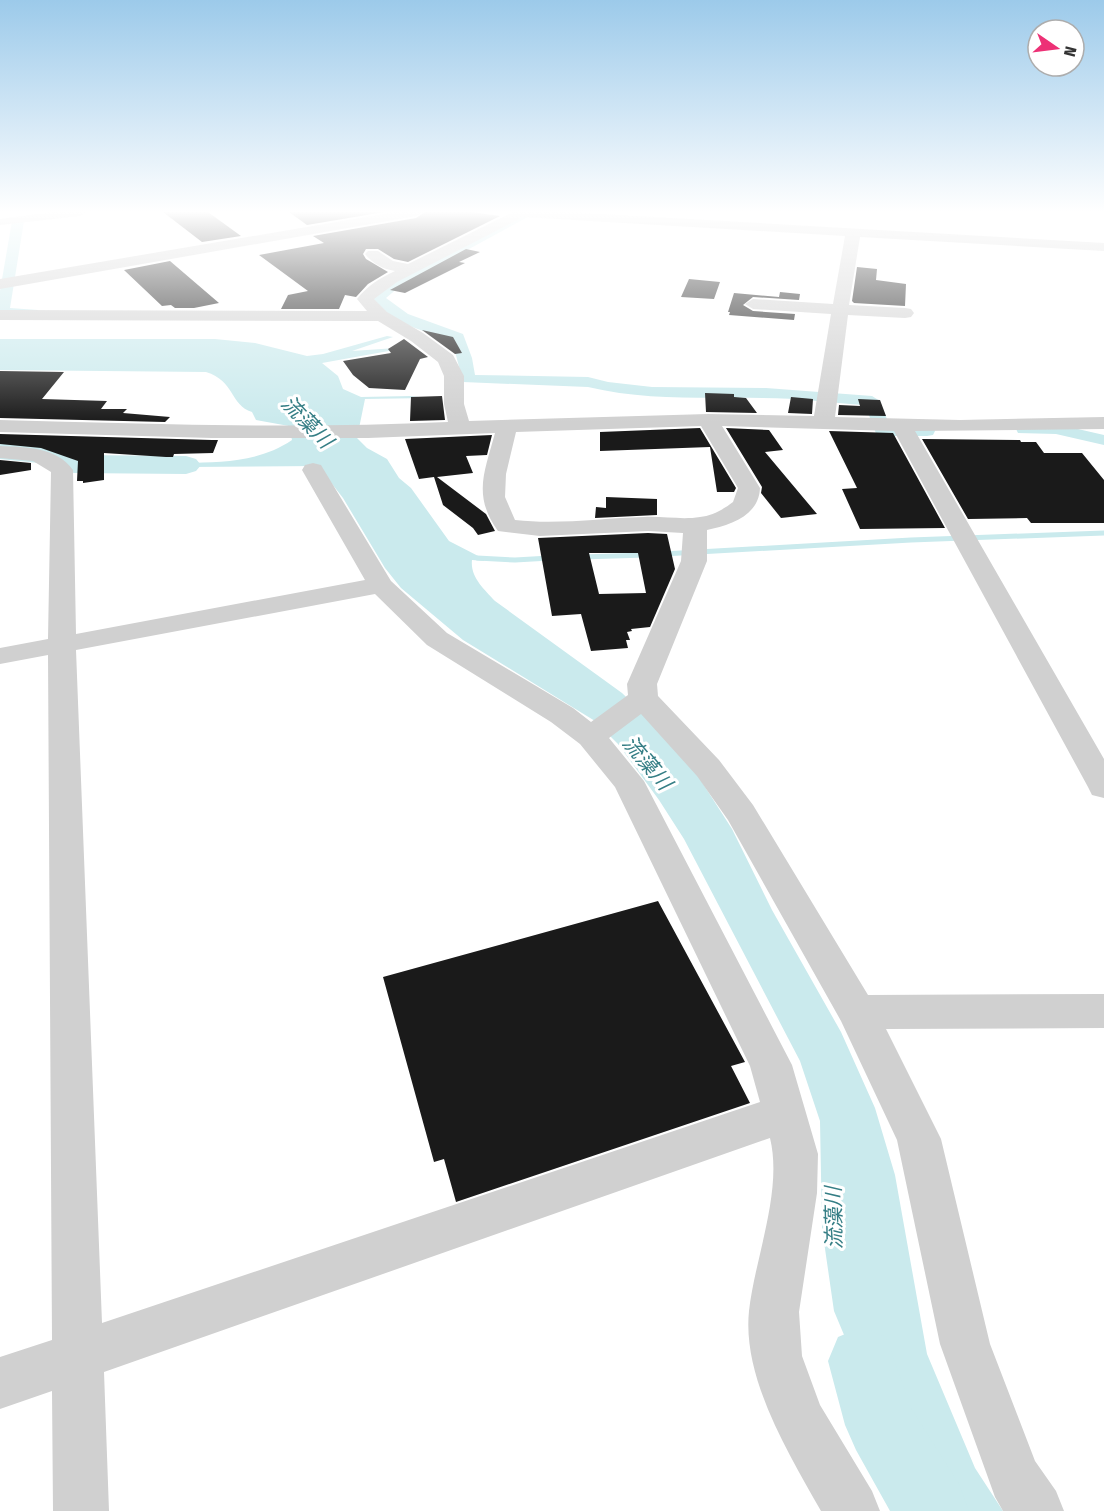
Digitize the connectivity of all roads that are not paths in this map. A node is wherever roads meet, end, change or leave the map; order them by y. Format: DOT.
graph roads {
  1 [pos="386,283"];
  2 [pos="845,283"];
  3 [pos="753,304"];
  4 [pos="841,311"];
  5 [pos="904,313"];
  6 [pos="0,315"];
  7 [pos="381,316"];
  8 [pos="825,406"];
  9 [pos="708,420"];
  10 [pos="1104,423"];
  11 [pos="898,424"];
  12 [pos="507,425"];
  13 [pos="460,429"];
  14 [pos="5,440"];
  15 [pos="313,470"];
  16 [pos="695,544"];
  17 [pos="381,585"];
  18 [pos="62,645"];
  19 [pos="0,656"];
  20 [pos="640,700"];
  21 [pos="595,735"];
  22 [pos="1104,787"];
  23 [pos="1104,1011"];
  24 [pos="857,1012"];
  25 [pos="785,1113"];
  26 [pos="77,1357"];
  27 [pos="0,1383"];
  28 [pos="81,1511"];
  29 [pos="852,1511"];
  30 [pos="1036,1511"];
  1 -- 7 [label="street"];
  2 -- 4 [label="street"];
  3 -- 4 [label="street"];
  4 -- 5 [label="street"];
  4 -- 8 [label="street"];
  6 -- 7 [label="street"];
  7 -- 13 [label="street"];
  8 -- 9 [label="street"];
  8 -- 11 [label="street"];
  9 -- 12 [label="street"];
  9 -- 16 [label="street"];
  10 -- 11 [label="street"];
  11 -- 22 [label="street"];
  12 -- 13 [label="street"];
  12 -- 16 [label="street"];
  13 -- 14 [label="street"];
  14 -- 18 [label="street"];
  15 -- 17 [label="street"];
  16 -- 20 [label="street"];
  17 -- 18 [label="street"];
  17 -- 21 [label="street"];
  18 -- 19 [label="street"];
  18 -- 26 [label="street"];
  20 -- 21 [label="street"];
  20 -- 24 [label="street"];
  21 -- 25 [label="street"];
  23 -- 24 [label="street"];
  24 -- 30 [label="street"];
  25 -- 26 [label="street"];
  25 -- 29 [label="street"];
  26 -- 27 [label="street"];
  26 -- 28 [label="street"];
}
